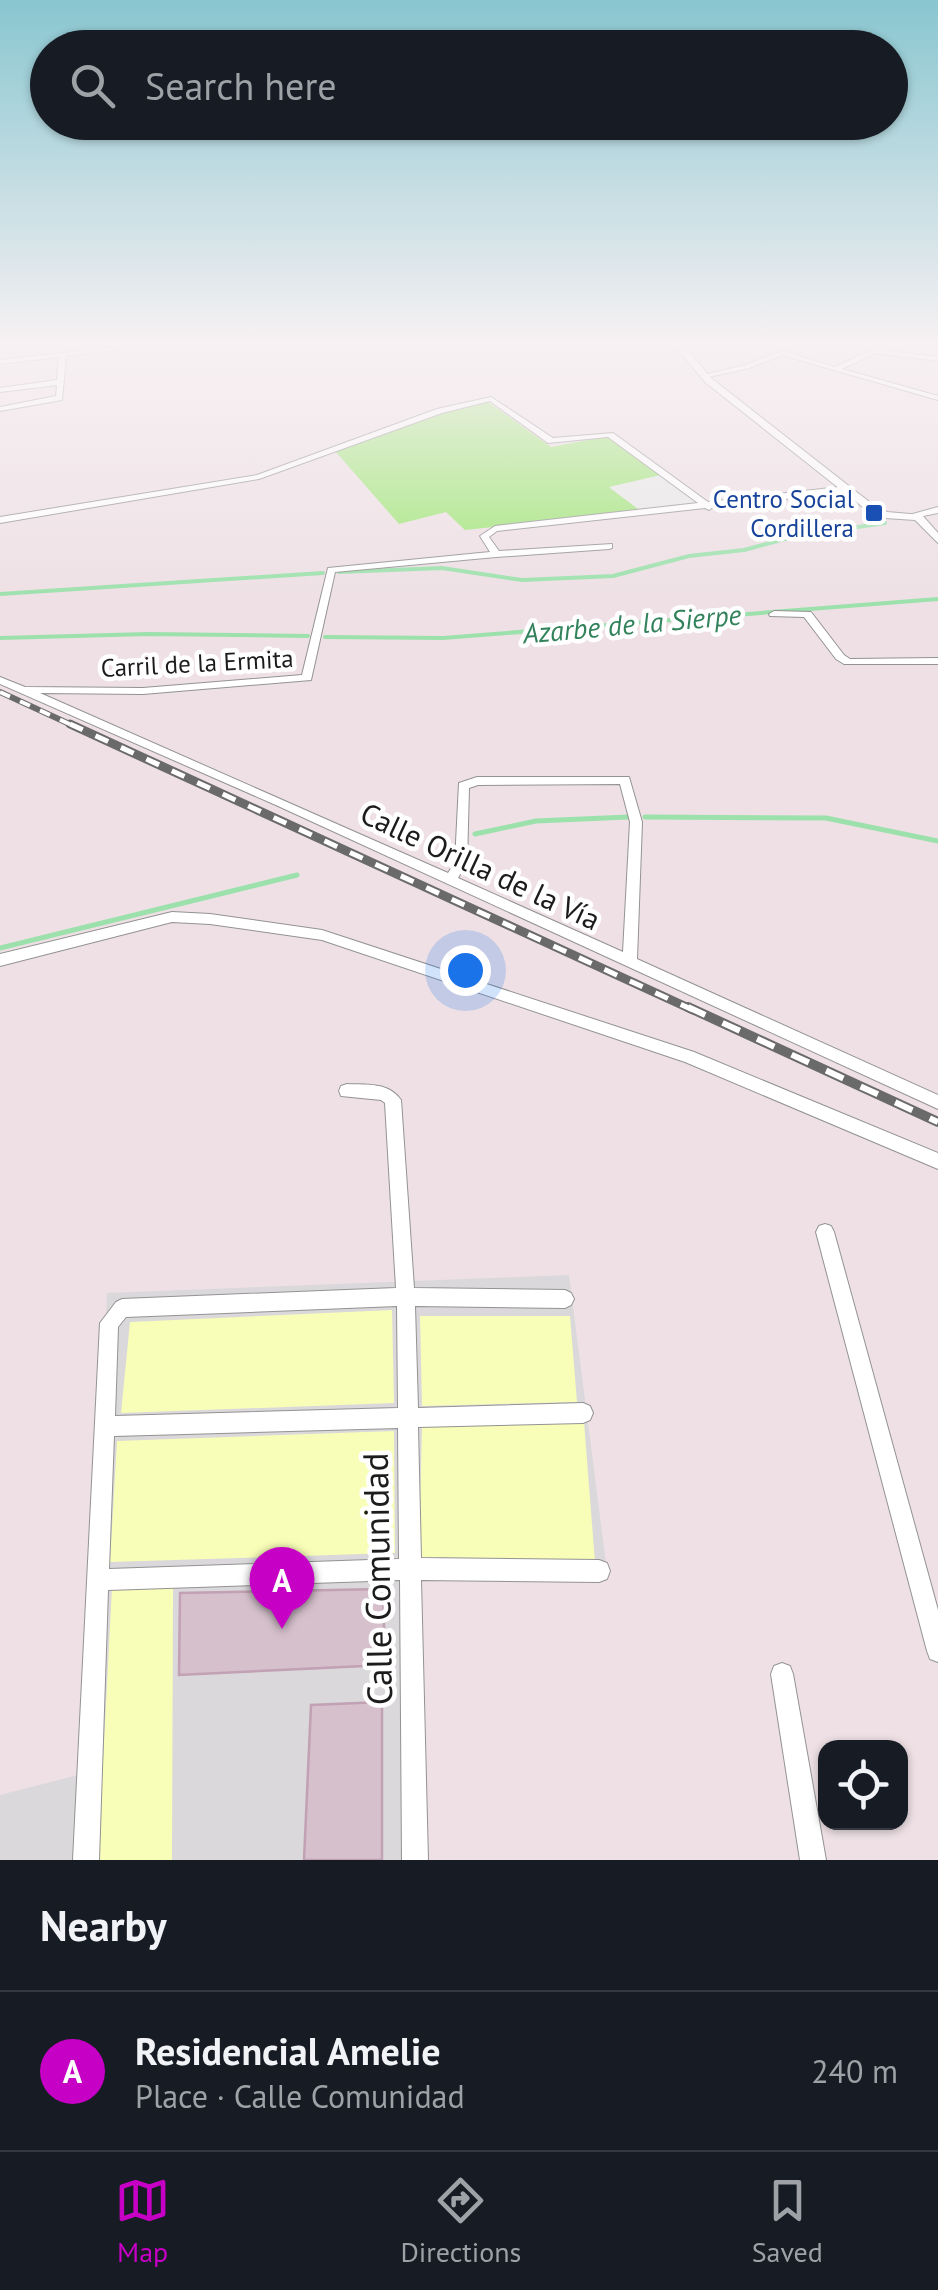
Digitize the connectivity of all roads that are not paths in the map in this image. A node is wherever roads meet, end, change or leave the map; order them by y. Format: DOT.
graph roads {
  1 [pos="391,429"];
  2 [pos="535,429"];
  3 [pos="771,429"];
  4 [pos="848,489"];
  5 [pos="708,506"];
  6 [pos="938,510"];
  7 [pos="913,515"];
  8 [pos="589,518"];
  9 [pos="0,520"];
  10 [pos="938,540"];
  11 [pos="496,554"];
  12 [pos="774,614"];
  13 [pos="938,662"];
  14 [pos="0,680"];
  15 [pos="24,690"];
  16 [pos="450,881"];
  17 [pos="0,960"];
  18 [pos="630,964"];
  19 [pos="348,1091"];
  20 [pos="938,1102"];
  21 [pos="938,1161"];
  22 [pos="824,1232"];
  23 [pos="406,1298"];
  24 [pos="565,1299"];
  25 [pos="583,1413"];
  26 [pos="407,1416"];
  27 [pos="105,1426"];
  28 [pos="410,1569"];
  29 [pos="600,1572"];
  30 [pos="98,1580"];
  31 [pos="938,1650"];
  32 [pos="782,1674"];
  33 [pos="86,1860"];
  34 [pos="415,1860"];
  35 [pos="813,1860"];
  1 -- 9 [label="street"];
  2 -- 5 [label="street"];
  3 -- 4 [label="street"];
  4 -- 5 [label="street"];
  4 -- 7 [label="street"];
  5 -- 8 [label="street"];
  6 -- 7 [label="street"];
  7 -- 10 [label="street"];
  8 -- 11 [label="street"];
  8 -- 11 [label="street"];
  11 -- 15 [label="street, Carril de la Ermita"];
  12 -- 13 [label="street"];
  14 -- 15 [label="street, Calle Orilla de la Vía"];
  15 -- 16 [label="street, Calle Orilla de la Vía"];
  16 -- 18 [label="street, Calle Orilla de la Vía"];
  16 -- 18 [label="street"];
  17 -- 21 [label="street"];
  18 -- 20 [label="street, Calle Orilla de la Vía"];
  19 -- 23 [label="street, Calle Comunidad"];
  22 -- 31 [label="street"];
  23 -- 24 [label="street"];
  23 -- 26 [label="street, Calle Comunidad"];
  23 -- 27 [label="street"];
  25 -- 26 [label="street"];
  26 -- 27 [label="street"];
  26 -- 28 [label="street, Calle Comunidad"];
  27 -- 30 [label="street"];
  28 -- 29 [label="street"];
  28 -- 30 [label="street"];
  28 -- 34 [label="street, Calle Comunidad"];
  30 -- 33 [label="street"];
  32 -- 35 [label="street"];
}
